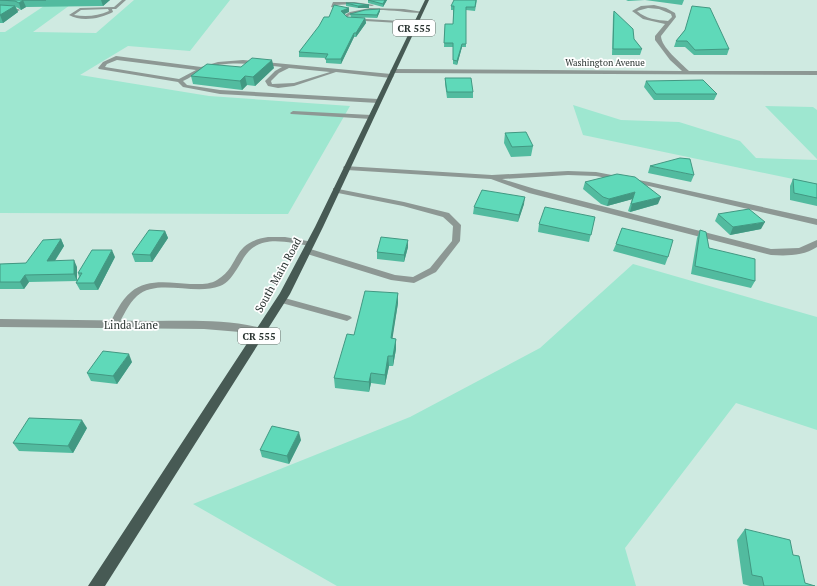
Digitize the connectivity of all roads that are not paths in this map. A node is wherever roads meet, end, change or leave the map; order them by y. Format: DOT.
graph roads {
  1 [pos="124,0"];
  2 [pos="427,0"];
  3 [pos="0,9"];
  4 [pos="110,9"];
  5 [pos="423,9"];
  6 [pos="18,10"];
  7 [pos="365,11"];
  8 [pos="416,23"];
  9 [pos="668,23"];
  10 [pos="289,66"];
  11 [pos="201,68"];
  12 [pos="338,71"];
  13 [pos="688,73"];
  14 [pos="817,73"];
  15 [pos="392,74"];
  16 [pos="180,81"];
  17 [pos="378,101"];
  18 [pos="293,113"];
  19 [pos="371,117"];
  20 [pos="347,168"];
  21 [pos="492,177"];
  22 [pos="336,190"];
  23 [pos="817,222"];
  24 [pos="817,243"];
  25 [pos="309,248"];
  26 [pos="281,300"];
  27 [pos="347,318"];
  28 [pos="0,323"];
  29 [pos="114,325"];
  30 [pos="261,332"];
  31 [pos="96,586"];
  1 -- 4 [label="lane"];
  2 -- 5 [label="main road, South Main Road / CR 555"];
  3 -- 6 [label="lane"];
  4 -- 4 [label="lane"];
  5 -- 7 [label="lane"];
  5 -- 7 [label="lane"];
  5 -- 8 [label="main road, South Main Road / CR 555"];
  7 -- 8 [label="lane"];
  8 -- 15 [label="main road, South Main Road / CR 555"];
  9 -- 9 [label="street"];
  9 -- 13 [label="street"];
  10 -- 11 [label="lane"];
  10 -- 12 [label="lane"];
  10 -- 12 [label="lane"];
  11 -- 16 [label="lane"];
  11 -- 16 [label="lane"];
  12 -- 15 [label="lane"];
  13 -- 14 [label="street, Washington Avenue"];
  13 -- 15 [label="street, Washington Avenue"];
  15 -- 17 [label="main road, South Main Road / CR 555"];
  16 -- 17 [label="lane"];
  17 -- 19 [label="main road, South Main Road / CR 555"];
  18 -- 19 [label="lane"];
  19 -- 20 [label="main road, South Main Road / CR 555"];
  20 -- 21 [label="street"];
  20 -- 22 [label="main road, South Main Road / CR 555"];
  21 -- 23 [label="street"];
  21 -- 24 [label="street"];
  22 -- 25 [label="main road, South Main Road / CR 555"];
  22 -- 25 [label="lane"];
  25 -- 26 [label="main road, South Main Road / CR 555"];
  25 -- 29 [label="lane"];
  26 -- 27 [label="lane"];
  26 -- 30 [label="main road, South Main Road / CR 555"];
  28 -- 29 [label="street, Linda Lane"];
  29 -- 30 [label="street, Linda Lane"];
  30 -- 31 [label="main road, South Main Road / CR 555"];
}
